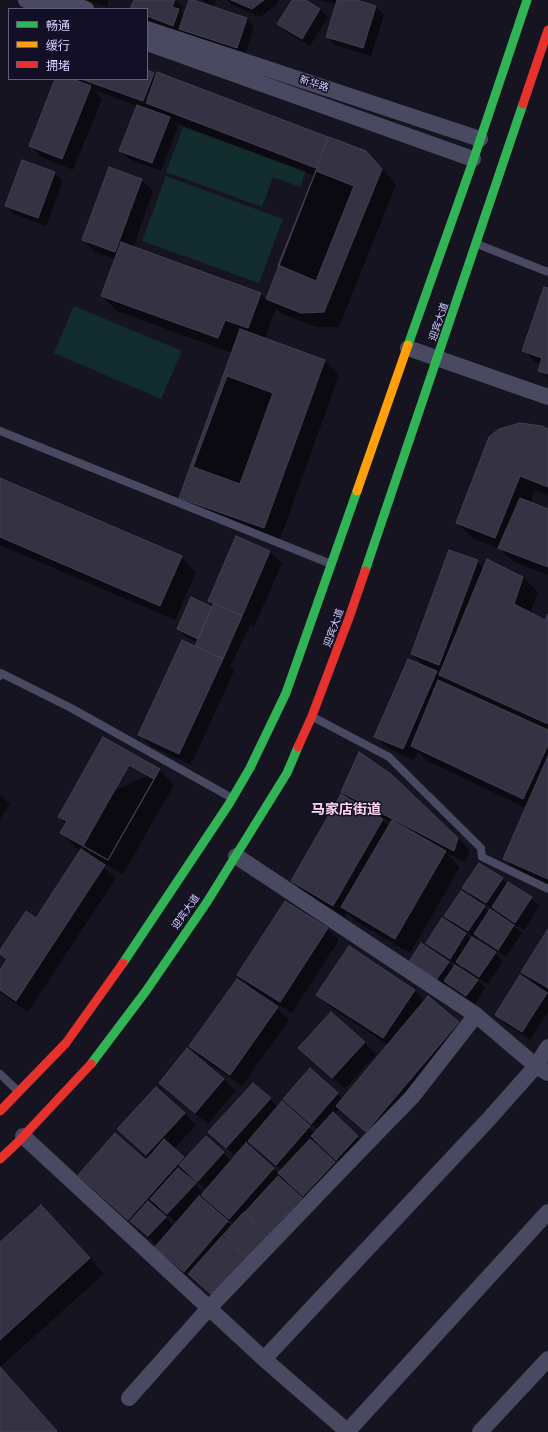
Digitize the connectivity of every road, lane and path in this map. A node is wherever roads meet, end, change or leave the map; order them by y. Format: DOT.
graph roads {
  1 [pos="26,0"];
  2 [pos="59,0"];
  3 [pos="526,0"];
  4 [pos="48,8"];
  5 [pos="83,8"];
  6 [pos="148,29"];
  7 [pos="548,30"];
  8 [pos="148,43"];
  9 [pos="480,139"];
  10 [pos="473,159"];
  11 [pos="477,244"];
  12 [pos="548,272"];
  13 [pos="408,348"];
  14 [pos="438,359"];
  15 [pos="548,397"];
  16 [pos="0,431"];
  17 [pos="332,565"];
  18 [pos="0,676"];
  19 [pos="312,716"];
  20 [pos="232,798"];
  21 [pos="236,856"];
  22 [pos="548,889"];
  23 [pos="476,1015"];
  24 [pos="548,1047"];
  25 [pos="542,1069"];
  26 [pos="0,1074"];
  27 [pos="19,1092"];
  28 [pos="0,1111"];
  29 [pos="23,1136"];
  30 [pos="0,1159"];
  31 [pos="548,1212"];
  32 [pos="209,1308"];
  33 [pos="548,1358"];
  34 [pos="264,1359"];
  35 [pos="129,1398"];
  36 [pos="348,1432"];
  37 [pos="480,1432"];
  1 -- 4 [label="street"];
  2 -- 5 [label="street"];
  3 -- 9 [label="main road, 迎宾大道"];
  6 -- 9 [label="street, 新华路"];
  7 -- 11 [label="main road, 迎宾大道"];
  8 -- 10 [label="street, 新华路"];
  9 -- 10 [label="main road, 迎宾大道"];
  10 -- 13 [label="main road, 迎宾大道"];
  11 -- 12 [label="lane"];
  11 -- 14 [label="main road, 迎宾大道"];
  13 -- 14 [label="street"];
  13 -- 17 [label="main road, 迎宾大道"];
  14 -- 15 [label="street"];
  14 -- 19 [label="main road, 迎宾大道"];
  16 -- 17 [label="lane"];
  17 -- 20 [label="main road, 迎宾大道"];
  18 -- 20 [label="lane"];
  19 -- 21 [label="main road, 迎宾大道"];
  19 -- 22 [label="lane"];
  20 -- 27 [label="main road, 迎宾大道"];
  21 -- 23 [label="street"];
  21 -- 29 [label="main road, 迎宾大道"];
  23 -- 25 [label="street"];
  23 -- 32 [label="street"];
  24 -- 25 [label="street"];
  25 -- 34 [label="street"];
  26 -- 27 [label="lane"];
  27 -- 28 [label="main road, 迎宾大道"];
  29 -- 30 [label="main road, 迎宾大道"];
  29 -- 32 [label="street"];
  31 -- 36 [label="street"];
  32 -- 34 [label="street"];
  32 -- 35 [label="street"];
  33 -- 37 [label="street"];
  34 -- 36 [label="street"];
}
